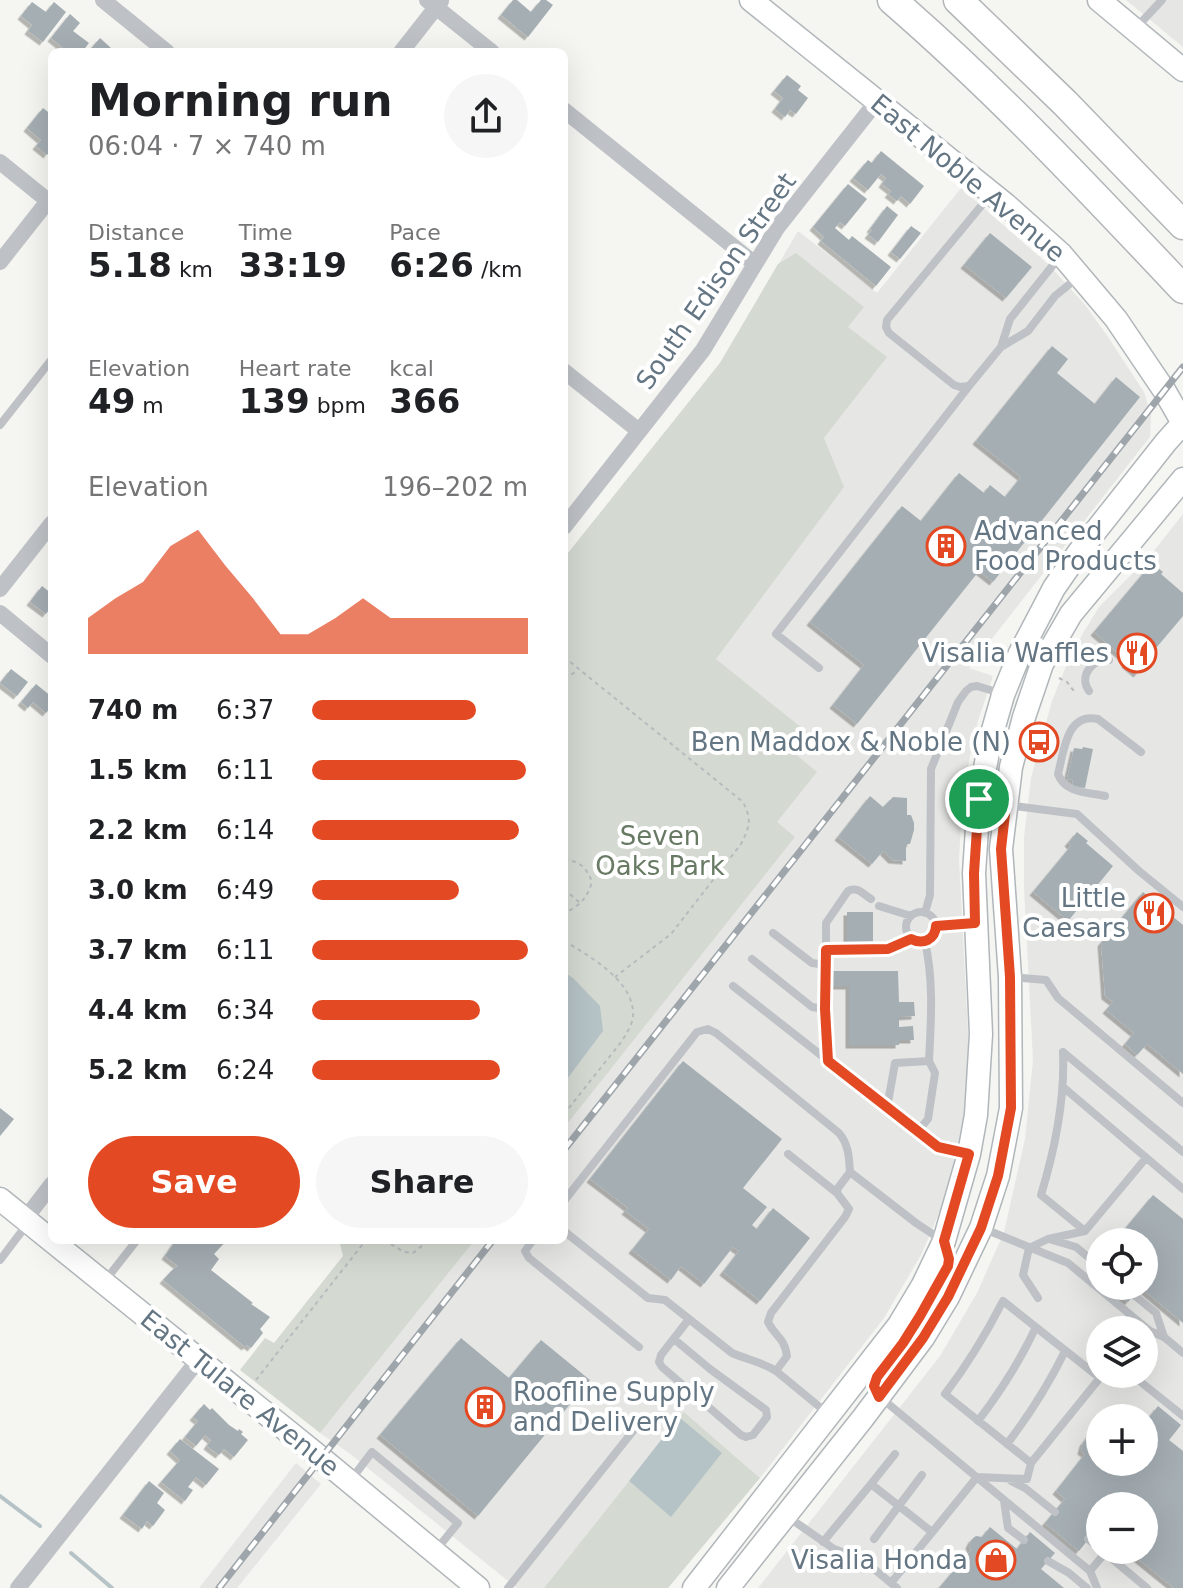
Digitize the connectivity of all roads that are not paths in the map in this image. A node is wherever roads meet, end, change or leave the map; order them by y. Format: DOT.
graph roads {
  1 [pos="103,0"];
  2 [pos="751,0"];
  3 [pos="892,0"];
  4 [pos="958,0"];
  5 [pos="1099,0"];
  6 [pos="1162,0"];
  7 [pos="435,3"];
  8 [pos="1134,29"];
  9 [pos="162,48"];
  10 [pos="404,48"];
  11 [pos="487,48"];
  12 [pos="1182,66"];
  13 [pos="877,101"];
  14 [pos="568,113"];
  15 [pos="0,162"];
  16 [pos="991,194"];
  17 [pos="48,200"];
  18 [pos="48,204"];
  19 [pos="1183,225"];
  20 [pos="1061,254"];
  21 [pos="0,262"];
  22 [pos="755,264"];
  23 [pos="1080,275"];
  24 [pos="1183,289"];
  25 [pos="1001,347"];
  26 [pos="48,364"];
  27 [pos="568,374"];
  28 [pos="969,386"];
  29 [pos="1183,423"];
  30 [pos="0,425"];
  31 [pos="639,431"];
  32 [pos="1183,479"];
  33 [pos="568,522"];
  34 [pos="48,528"];
  35 [pos="0,589"];
  36 [pos="0,613"];
  37 [pos="48,653"];
  38 [pos="1109,660"];
  39 [pos="819,668"];
  40 [pos="1087,688"];
  41 [pos="1003,695"];
  42 [pos="1141,752"];
  43 [pos="1105,796"];
  44 [pos="979,799"];
  45 [pos="1006,805"];
  46 [pos="871,899"];
  47 [pos="879,906"];
  48 [pos="1183,907"];
  49 [pos="925,913"];
  50 [pos="911,916"];
  51 [pos="975,923"];
  52 [pos="936,926"];
  53 [pos="773,933"];
  54 [pos="911,939"];
  55 [pos="925,942"];
  56 [pos="826,950"];
  57 [pos="752,959"];
  58 [pos="826,965"];
  59 [pos="1010,977"];
  60 [pos="733,986"];
  61 [pos="825,1009"];
  62 [pos="828,1061"];
  63 [pos="929,1061"];
  64 [pos="1063,1087"];
  65 [pos="1183,1103"];
  66 [pos="887,1108"];
  67 [pos="917,1132"];
  68 [pos="1183,1152"];
  69 [pos="788,1154"];
  70 [pos="969,1154"];
  71 [pos="1146,1158"];
  72 [pos="850,1172"];
  73 [pos="48,1189"];
  74 [pos="1183,1189"];
  75 [pos="837,1193"];
  76 [pos="568,1196"];
  77 [pos="0,1199"];
  78 [pos="25,1219"];
  79 [pos="981,1228"];
  80 [pos="1085,1231"];
  81 [pos="568,1234"];
  82 [pos="48,1238"];
  83 [pos="1048,1239"];
  84 [pos="944,1241"];
  85 [pos="56,1244"];
  86 [pos="134,1244"];
  87 [pos="530,1244"];
  88 [pos="1029,1248"];
  89 [pos="1086,1255"];
  90 [pos="0,1260"];
  91 [pos="104,1283"];
  92 [pos="1038,1298"];
  93 [pos="1140,1300"];
  94 [pos="689,1319"];
  95 [pos="1036,1327"];
  96 [pos="1164,1337"];
  97 [pos="674,1339"];
  98 [pos="639,1347"];
  99 [pos="1065,1351"];
  100 [pos="1183,1353"];
  101 [pos="199,1359"];
  102 [pos="1086,1366"];
  103 [pos="776,1371"];
  104 [pos="1091,1388"];
  105 [pos="1148,1388"];
  106 [pos="879,1397"];
  107 [pos="829,1415"];
  108 [pos="1183,1416"];
  109 [pos="641,1421"];
  110 [pos="978,1421"];
  111 [pos="1007,1444"];
  112 [pos="895,1454"];
  113 [pos="1031,1463"];
  114 [pos="922,1475"];
  115 [pos="977,1477"];
  116 [pos="1007,1478"];
  117 [pos="350,1481"];
  118 [pos="871,1484"];
  119 [pos="1004,1500"];
  120 [pos="899,1506"];
  121 [pos="1055,1512"];
  122 [pos="787,1516"];
  123 [pos="932,1532"];
  124 [pos="874,1539"];
  125 [pos="1024,1540"];
  126 [pos="823,1542"];
  127 [pos="435,1552"];
  128 [pos="1048,1561"];
  129 [pos="1094,1564"];
  130 [pos="1118,1564"];
  131 [pos="1090,1571"];
  132 [pos="894,1586"];
  133 [pos="18,1588"];
  134 [pos="478,1588"];
  135 [pos="508,1588"];
  136 [pos="694,1588"];
  137 [pos="728,1588"];
  138 [pos="1087,1588"];
  139 [pos="1097,1588"];
  140 [pos="1147,1588"];
  1 -- 9 [label="street"];
  2 -- 13 [label="main road, East Noble Avenue"];
  3 -- 24 [label="highway"];
  4 -- 19 [label="highway"];
  5 -- 8 [label="main road"];
  6 -- 8 [label="lane"];
  7 -- 10 [label="street"];
  7 -- 11 [label="street"];
  8 -- 12 [label="main road"];
  13 -- 16 [label="main road, East Noble Avenue"];
  13 -- 22 [label="street, South Edison Street"];
  14 -- 22 [label="street"];
  15 -- 17 [label="street"];
  16 -- 20 [label="main road, East Noble Avenue"];
  16 -- 28 [label="lane"];
  18 -- 21 [label="street"];
  20 -- 23 [label="main road, East Noble Avenue"];
  20 -- 25 [label="lane"];
  22 -- 31 [label="street, South Edison Street"];
  23 -- 25 [label="lane"];
  23 -- 29 [label="main road, East Noble Avenue"];
  25 -- 28 [label="lane"];
  26 -- 30 [label="lane"];
  27 -- 31 [label="street"];
  28 -- 39 [label="lane"];
  29 -- 41 [label="main road"];
  31 -- 33 [label="street, South Edison Street"];
  32 -- 45 [label="main road"];
  34 -- 35 [label="street"];
  36 -- 37 [label="street"];
  38 -- 40 [label="lane"];
  41 -- 44 [label="main road"];
  41 -- 49 [label="lane"];
  42 -- 43 [label="lane"];
  44 -- 45 [label="lane"];
  44 -- 51 [label="main road"];
  45 -- 48 [label="lane"];
  45 -- 59 [label="main road"];
  46 -- 56 [label="lane"];
  47 -- 50 [label="lane"];
  49 -- 50 [label="lane"];
  49 -- 52 [label="lane"];
  50 -- 54 [label="lane"];
  51 -- 52 [label="lane"];
  51 -- 70 [label="main road"];
  52 -- 55 [label="lane"];
  53 -- 58 [label="lane"];
  54 -- 55 [label="lane"];
  54 -- 56 [label="lane"];
  55 -- 63 [label="lane"];
  56 -- 58 [label="lane"];
  57 -- 61 [label="lane"];
  58 -- 61 [label="lane"];
  59 -- 65 [label="lane"];
  59 -- 79 [label="main road"];
  60 -- 62 [label="lane"];
  61 -- 62 [label="lane"];
  62 -- 66 [label="lane"];
  63 -- 66 [label="lane"];
  63 -- 67 [label="lane"];
  64 -- 68 [label="lane"];
  64 -- 71 [label="lane"];
  64 -- 80 [label="lane"];
  66 -- 67 [label="lane"];
  67 -- 70 [label="lane"];
  69 -- 75 [label="lane"];
  70 -- 84 [label="main road"];
  71 -- 74 [label="lane"];
  71 -- 80 [label="lane"];
  72 -- 75 [label="lane"];
  72 -- 76 [label="lane"];
  72 -- 84 [label="lane"];
  73 -- 78 [label="street"];
  75 -- 103 [label="lane"];
  77 -- 78 [label="main road, East Tulare Avenue"];
  78 -- 82 [label="main road, East Tulare Avenue"];
  78 -- 90 [label="lane"];
  79 -- 88 [label="lane"];
  79 -- 106 [label="main road"];
  80 -- 83 [label="lane"];
  81 -- 94 [label="lane"];
  83 -- 88 [label="lane"];
  83 -- 89 [label="lane"];
  84 -- 106 [label="main road"];
  84 -- 107 [label="main road"];
  85 -- 91 [label="main road, East Tulare Avenue"];
  86 -- 91 [label="lane"];
  87 -- 98 [label="lane"];
  88 -- 92 [label="lane"];
  88 -- 96 [label="lane"];
  91 -- 101 [label="main road, East Tulare Avenue"];
  93 -- 96 [label="lane"];
  94 -- 97 [label="lane"];
  94 -- 103 [label="lane"];
  95 -- 99 [label="lane"];
  95 -- 110 [label="lane"];
  95 -- 110 [label="lane"];
  96 -- 100 [label="lane"];
  97 -- 97 [label="lane"];
  99 -- 102 [label="lane"];
  99 -- 111 [label="lane"];
  101 -- 117 [label="main road, East Tulare Avenue"];
  101 -- 133 [label="street"];
  103 -- 107 [label="lane"];
  104 -- 113 [label="lane"];
  105 -- 108 [label="lane"];
  106 -- 115 [label="lane"];
  106 -- 122 [label="main road"];
  107 -- 136 [label="main road"];
  109 -- 135 [label="lane"];
  110 -- 111 [label="lane"];
  111 -- 113 [label="lane"];
  112 -- 118 [label="lane"];
  113 -- 116 [label="lane"];
  114 -- 120 [label="lane"];
  115 -- 116 [label="lane"];
  115 -- 119 [label="lane"];
  115 -- 123 [label="lane"];
  116 -- 121 [label="lane"];
  117 -- 127 [label="main road, East Tulare Avenue"];
  117 -- 127 [label="lane"];
  118 -- 120 [label="lane"];
  118 -- 126 [label="lane"];
  119 -- 125 [label="lane"];
  119 -- 131 [label="lane"];
  120 -- 123 [label="lane"];
  120 -- 124 [label="lane"];
  122 -- 126 [label="lane"];
  122 -- 137 [label="main road"];
  123 -- 132 [label="lane"];
  126 -- 132 [label="lane"];
  127 -- 134 [label="main road, East Tulare Avenue"];
  128 -- 138 [label="lane"];
  129 -- 131 [label="lane"];
  130 -- 140 [label="lane"];
  131 -- 139 [label="lane"];
}
